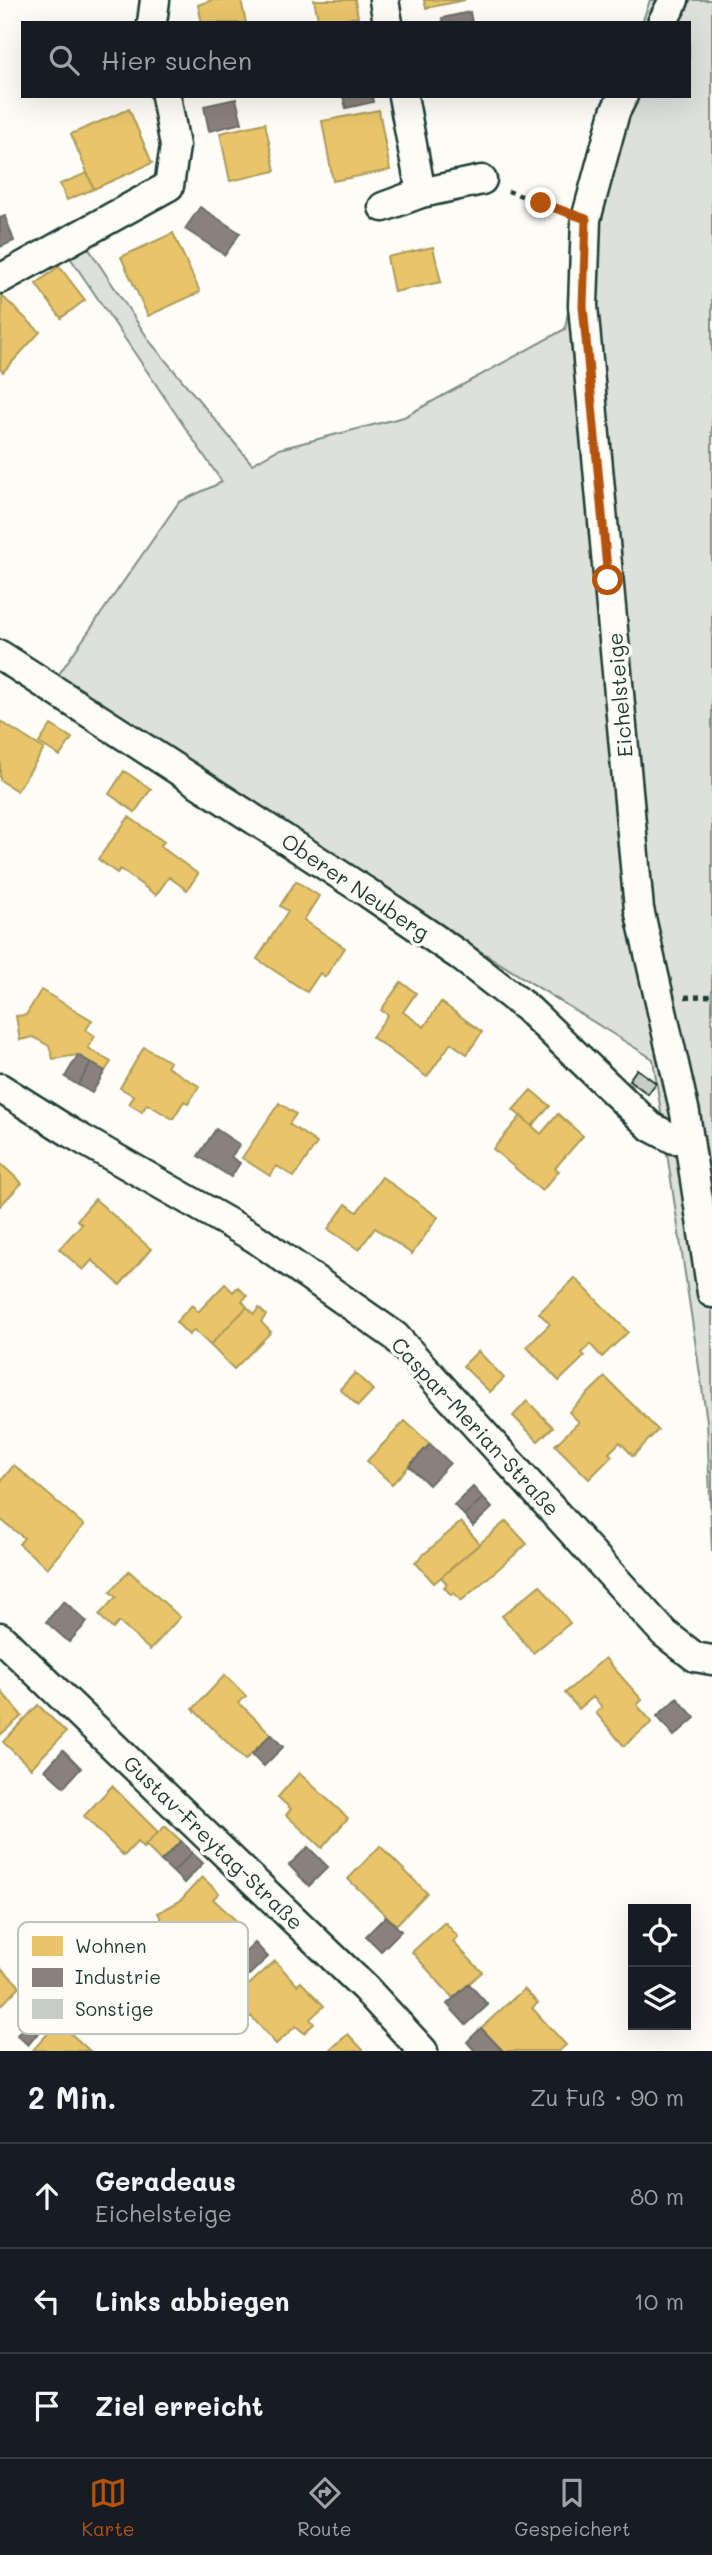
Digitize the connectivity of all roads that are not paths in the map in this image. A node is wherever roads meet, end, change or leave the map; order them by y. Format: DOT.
graph roads {
  1 [pos="155,0"];
  2 [pos="384,0"];
  3 [pos="674,0"];
  4 [pos="152,21"];
  5 [pos="388,21"];
  6 [pos="663,21"];
  7 [pos="166,98"];
  8 [pos="402,98"];
  9 [pos="622,98"];
  10 [pos="482,180"];
  11 [pos="421,193"];
  12 [pos="383,207"];
  13 [pos="0,279"];
  14 [pos="0,655"];
  15 [pos="0,1088"];
  16 [pos="689,1139"];
  17 [pos="712,1293"];
  18 [pos="0,1637"];
  19 [pos="712,1660"];
  20 [pos="423,2051"];
  1 -- 4 [label="street"];
  2 -- 5 [label="street"];
  3 -- 6 [label="street"];
  7 -- 13 [label="street"];
  8 -- 11 [label="street"];
  9 -- 16 [label="street, Eichelsteige"];
  10 -- 11 [label="street"];
  11 -- 12 [label="street"];
  14 -- 16 [label="street, Oberer Neuberg"];
  15 -- 19 [label="street, Caspar-Merian-Straße"];
  16 -- 17 [label="street, Eichelsteige"];
  18 -- 20 [label="street, Gustav-Freytag-Straße"];
}
